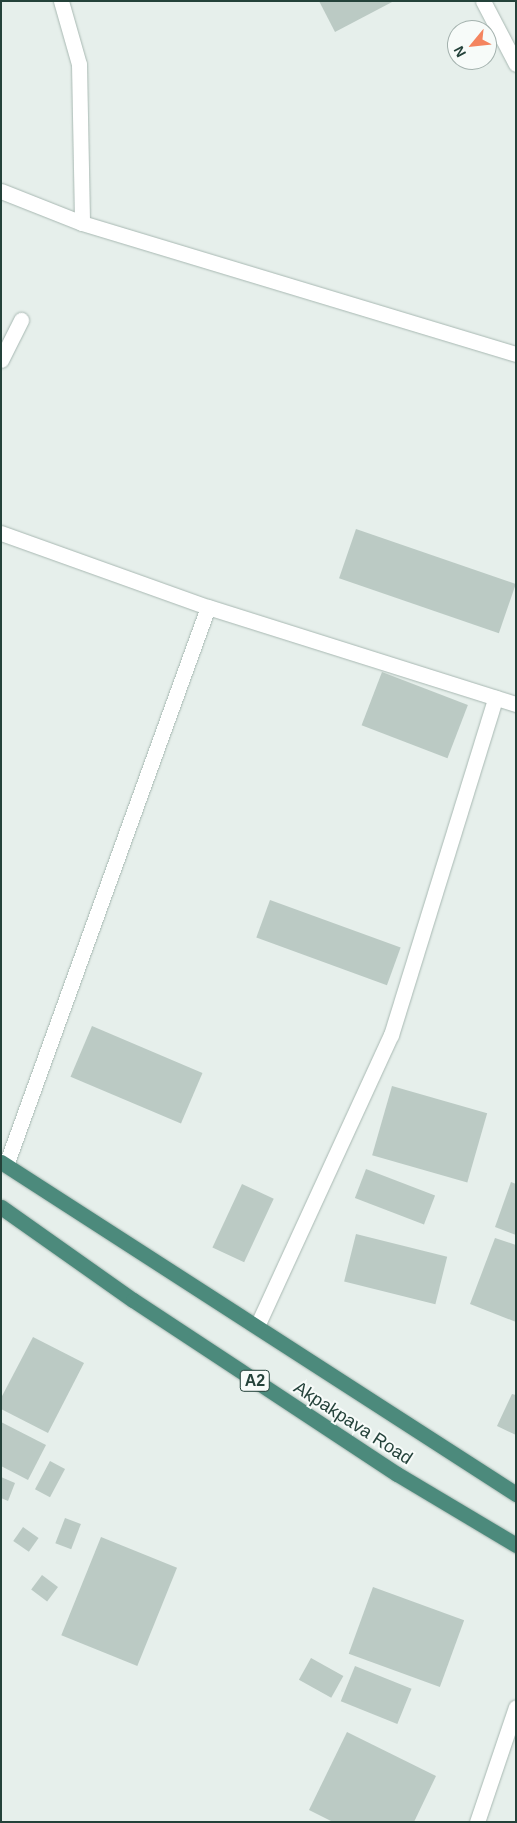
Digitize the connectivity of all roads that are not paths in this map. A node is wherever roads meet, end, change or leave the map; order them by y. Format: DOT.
graph roads {
  1 [pos="61,1"];
  2 [pos="483,1"];
  3 [pos="516,64"];
  4 [pos="1,191"];
  5 [pos="82,223"];
  6 [pos="21,320"];
  7 [pos="516,354"];
  8 [pos="1,360"];
  9 [pos="1,532"];
  10 [pos="208,607"];
  11 [pos="495,698"];
  12 [pos="516,704"];
  13 [pos="4,1163"];
  14 [pos="1,1207"];
  15 [pos="257,1326"];
  16 [pos="516,1494"];
  17 [pos="516,1545"];
  18 [pos="516,1707"];
  19 [pos="477,1822"];
  1 -- 5 [label="street"];
  2 -- 3 [label="street"];
  4 -- 5 [label="street"];
  5 -- 7 [label="street"];
  6 -- 8 [label="street"];
  9 -- 10 [label="street"];
  10 -- 11 [label="street"];
  10 -- 13 [label="street"];
  11 -- 12 [label="street"];
  11 -- 15 [label="street"];
  13 -- 15 [label="highway, Akpakpava Road"];
  14 -- 17 [label="highway, Akpakpava Road / A2"];
  15 -- 16 [label="highway, Akpakpava Road"];
  18 -- 19 [label="street"];
}
